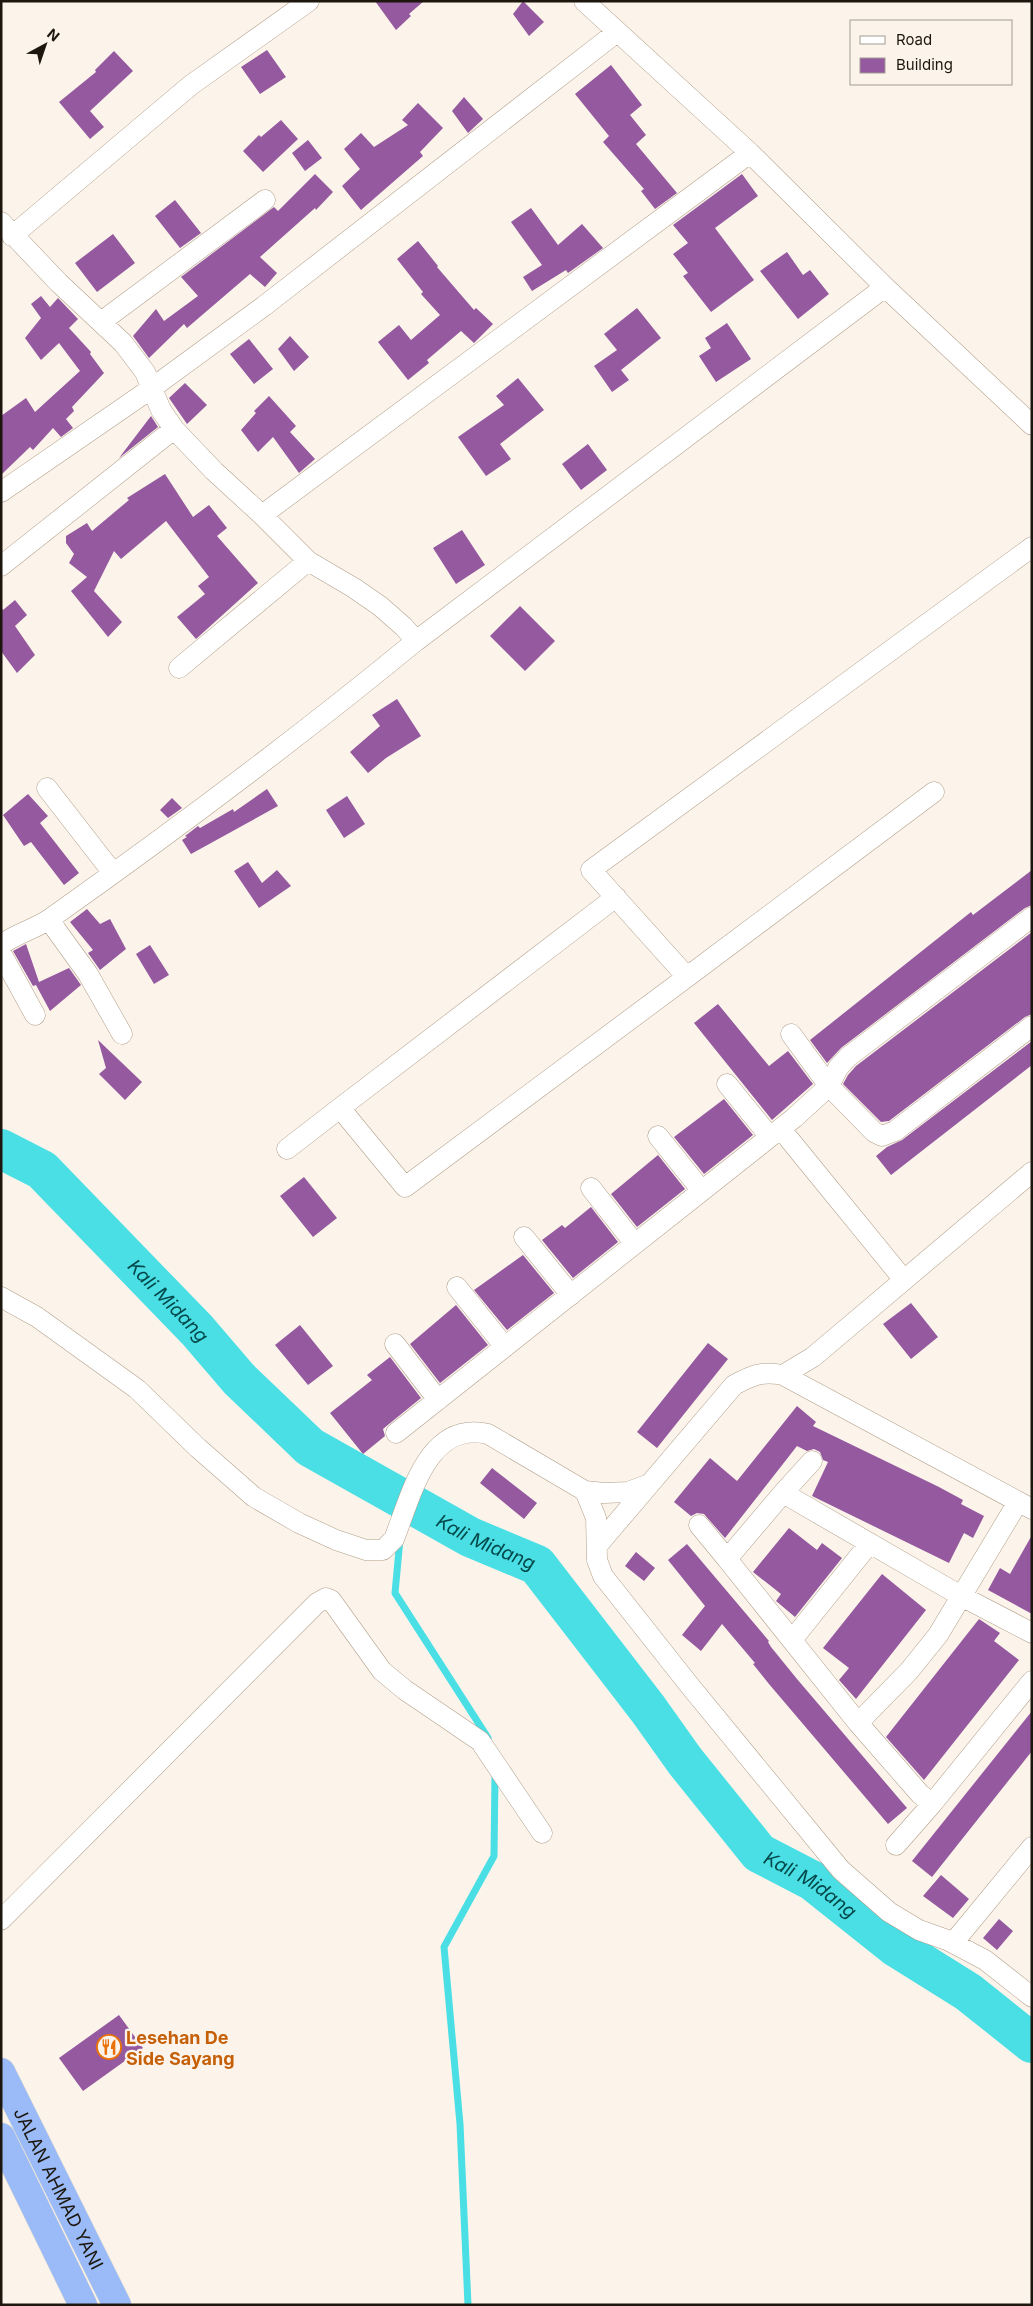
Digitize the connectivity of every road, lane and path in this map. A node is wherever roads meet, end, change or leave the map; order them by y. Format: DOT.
graph roads {
  1 [pos="309,1"];
  2 [pos="584,1"];
  3 [pos="617,32"];
  4 [pos="750,153"];
  5 [pos="265,200"];
  6 [pos="7,229"];
  7 [pos="885,287"];
  8 [pos="101,322"];
  9 [pos="152,388"];
  10 [pos="1032,425"];
  11 [pos="174,429"];
  12 [pos="1,492"];
  13 [pos="262,515"];
  14 [pos="1032,547"];
  15 [pos="308,561"];
  16 [pos="1,566"];
  17 [pos="416,641"];
  18 [pos="179,668"];
  19 [pos="47,788"];
  20 [pos="934,792"];
  21 [pos="113,873"];
  22 [pos="616,897"];
  23 [pos="1032,917"];
  24 [pos="49,920"];
  25 [pos="1,945"];
  26 [pos="1,953"];
  27 [pos="687,977"];
  28 [pos="35,1015"];
  29 [pos="1032,1026"];
  30 [pos="122,1034"];
  31 [pos="791,1034"];
  32 [pos="727,1084"];
  33 [pos="829,1086"];
  34 [pos="340,1108"];
  35 [pos="658,1136"];
  36 [pos="779,1138"];
  37 [pos="287,1149"];
  38 [pos="1032,1172"];
  39 [pos="590,1188"];
  40 [pos="702,1191"];
  41 [pos="524,1237"];
  42 [pos="635,1244"];
  43 [pos="904,1280"];
  44 [pos="457,1287"];
  45 [pos="571,1295"];
  46 [pos="1,1297"];
  47 [pos="394,1344"];
  48 [pos="505,1347"];
  49 [pos="784,1375"];
  50 [pos="438,1400"];
  51 [pos="396,1433"];
  52 [pos="812,1461"];
  53 [pos="647,1485"];
  54 [pos="585,1491"];
  55 [pos="783,1493"];
  56 [pos="1025,1506"];
  57 [pos="699,1525"];
  58 [pos="869,1544"];
  59 [pos="597,1546"];
  60 [pos="726,1558"];
  61 [pos="961,1596"];
  62 [pos="1032,1633"];
  63 [pos="792,1640"];
  64 [pos="1032,1681"];
  65 [pos="858,1723"];
  66 [pos="932,1804"];
  67 [pos="542,1834"];
  68 [pos="896,1845"];
  69 [pos="1032,1847"];
  70 [pos="1,1920"];
  71 [pos="953,1943"];
  72 [pos="1032,1997"];
  73 [pos="1,2072"];
  74 [pos="1,2137"];
  75 [pos="83,2305"];
  76 [pos="116,2305"];
  1 -- 6 [label="street"];
  2 -- 3 [label="street"];
  3 -- 4 [label="street"];
  3 -- 9 [label="street"];
  4 -- 7 [label="street"];
  4 -- 13 [label="street"];
  5 -- 8 [label="street"];
  6 -- 8 [label="street"];
  7 -- 10 [label="street"];
  7 -- 17 [label="street"];
  8 -- 9 [label="street"];
  9 -- 11 [label="street"];
  9 -- 12 [label="street"];
  11 -- 13 [label="street"];
  11 -- 16 [label="street"];
  13 -- 15 [label="street"];
  14 -- 22 [label="street"];
  15 -- 17 [label="street"];
  15 -- 18 [label="street"];
  17 -- 21 [label="street"];
  19 -- 21 [label="street"];
  20 -- 27 [label="street"];
  21 -- 24 [label="street"];
  22 -- 27 [label="street"];
  22 -- 34 [label="street"];
  23 -- 33 [label="street"];
  24 -- 25 [label="street"];
  24 -- 30 [label="street"];
  26 -- 28 [label="street"];
  27 -- 34 [label="street"];
  29 -- 33 [label="street"];
  31 -- 33 [label="street"];
  32 -- 36 [label="street"];
  33 -- 36 [label="street"];
  34 -- 37 [label="street"];
  35 -- 40 [label="street"];
  36 -- 40 [label="street"];
  36 -- 43 [label="street"];
  38 -- 43 [label="street"];
  39 -- 42 [label="street"];
  40 -- 42 [label="street"];
  41 -- 45 [label="street"];
  42 -- 45 [label="street"];
  43 -- 49 [label="street"];
  44 -- 48 [label="street"];
  45 -- 48 [label="street"];
  46 -- 54 [label="street"];
  47 -- 50 [label="street"];
  48 -- 50 [label="street"];
  49 -- 53 [label="street"];
  49 -- 56 [label="street"];
  50 -- 51 [label="street"];
  52 -- 55 [label="street"];
  53 -- 54 [label="street"];
  53 -- 59 [label="street"];
  54 -- 59 [label="street"];
  55 -- 58 [label="street"];
  55 -- 60 [label="street"];
  56 -- 61 [label="street"];
  57 -- 60 [label="street"];
  58 -- 61 [label="street"];
  58 -- 63 [label="street"];
  59 -- 71 [label="street"];
  60 -- 63 [label="street"];
  61 -- 62 [label="street"];
  61 -- 65 [label="street"];
  63 -- 65 [label="street"];
  64 -- 66 [label="street"];
  65 -- 66 [label="street"];
  66 -- 68 [label="street"];
  67 -- 70 [label="street"];
  69 -- 71 [label="street"];
  71 -- 72 [label="street"];
  73 -- 76 [label="highway, JALAN AHMAD YANI"];
  74 -- 75 [label="highway"];
}
